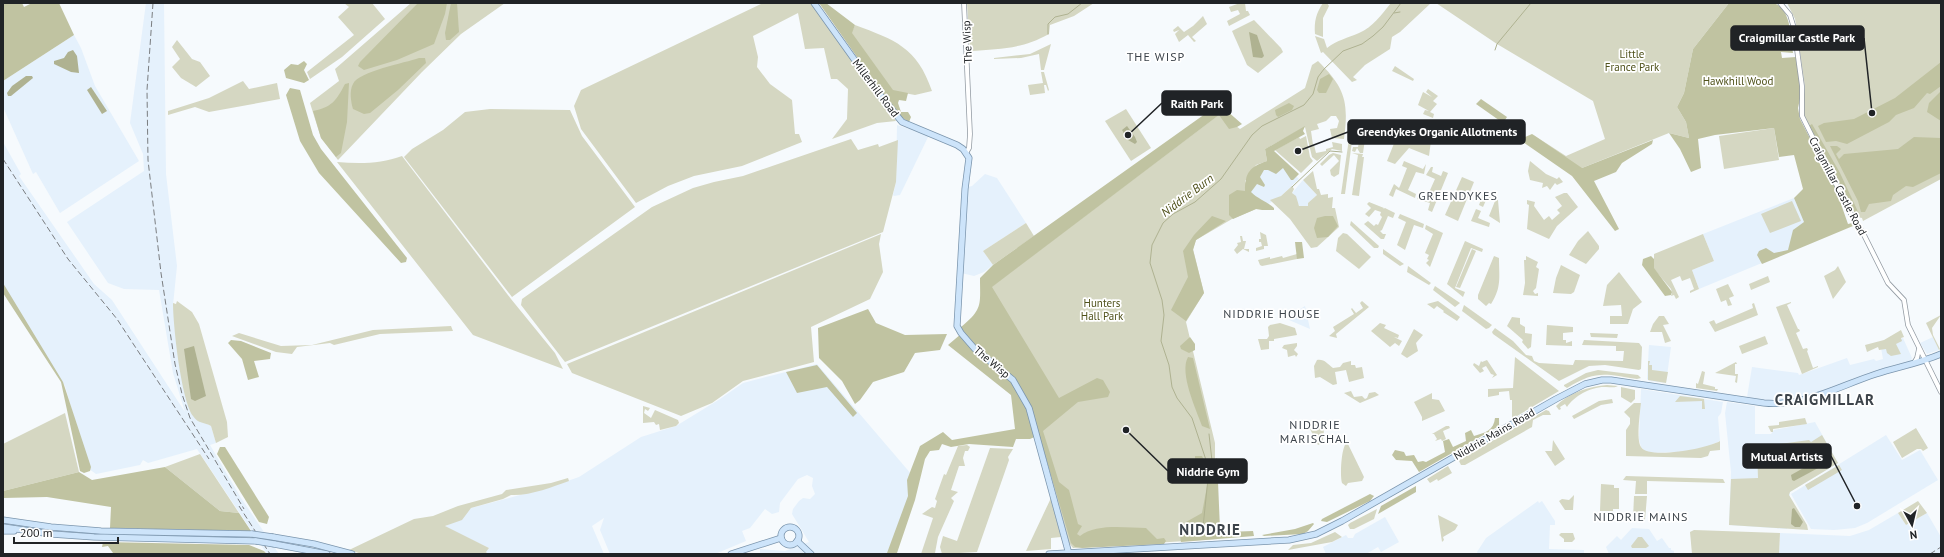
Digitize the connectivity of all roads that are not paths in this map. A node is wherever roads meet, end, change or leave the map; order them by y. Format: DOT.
graph roads {
  1 [pos="814,3"];
  2 [pos="964,3"];
  3 [pos="1780,3"];
  4 [pos="966,152"];
  5 [pos="1919,349"];
  6 [pos="1941,354"];
  7 [pos="1926,361"];
  8 [pos="1914,364"];
  9 [pos="1941,392"];
  10 [pos="3,516"];
  11 [pos="3,520"];
  12 [pos="32,524"];
  13 [pos="3,527"];
  14 [pos="3,531"];
  15 [pos="32,531"];
  16 [pos="781,538"];
  17 [pos="798,541"];
  18 [pos="1069,553"];
  19 [pos="327,554"];
  20 [pos="352,554"];
  21 [pos="731,554"];
  22 [pos="811,554"];
  23 [pos="1049,554"];
  1 -- 4 [label="main road, Millerhill Road"];
  2 -- 4 [label="street, The Wisp"];
  3 -- 5 [label="street, Craigmillar Castle Road"];
  4 -- 18 [label="main road, The Wisp"];
  5 -- 7 [label="street, Craigmillar Castle Road"];
  5 -- 8 [label="street"];
  6 -- 7 [label="main road, Niddrie Mains Road"];
  7 -- 8 [label="main road, Niddrie Mains Road"];
  7 -- 9 [label="street, Craigmillar Castle Road"];
  8 -- 18 [label="main road, Niddrie Mains Road"];
  10 -- 12 [label="main road"];
  11 -- 12 [label="main road"];
  12 -- 20 [label="main road, bridge"];
  13 -- 15 [label="main road"];
  14 -- 15 [label="main road"];
  15 -- 19 [label="main road, bridge"];
  16 -- 17 [label="main road"];
  16 -- 17 [label="main road"];
  16 -- 21 [label="main road"];
  17 -- 22 [label="main road"];
  18 -- 23 [label="main road, Niddrie Mains Road"];
}
